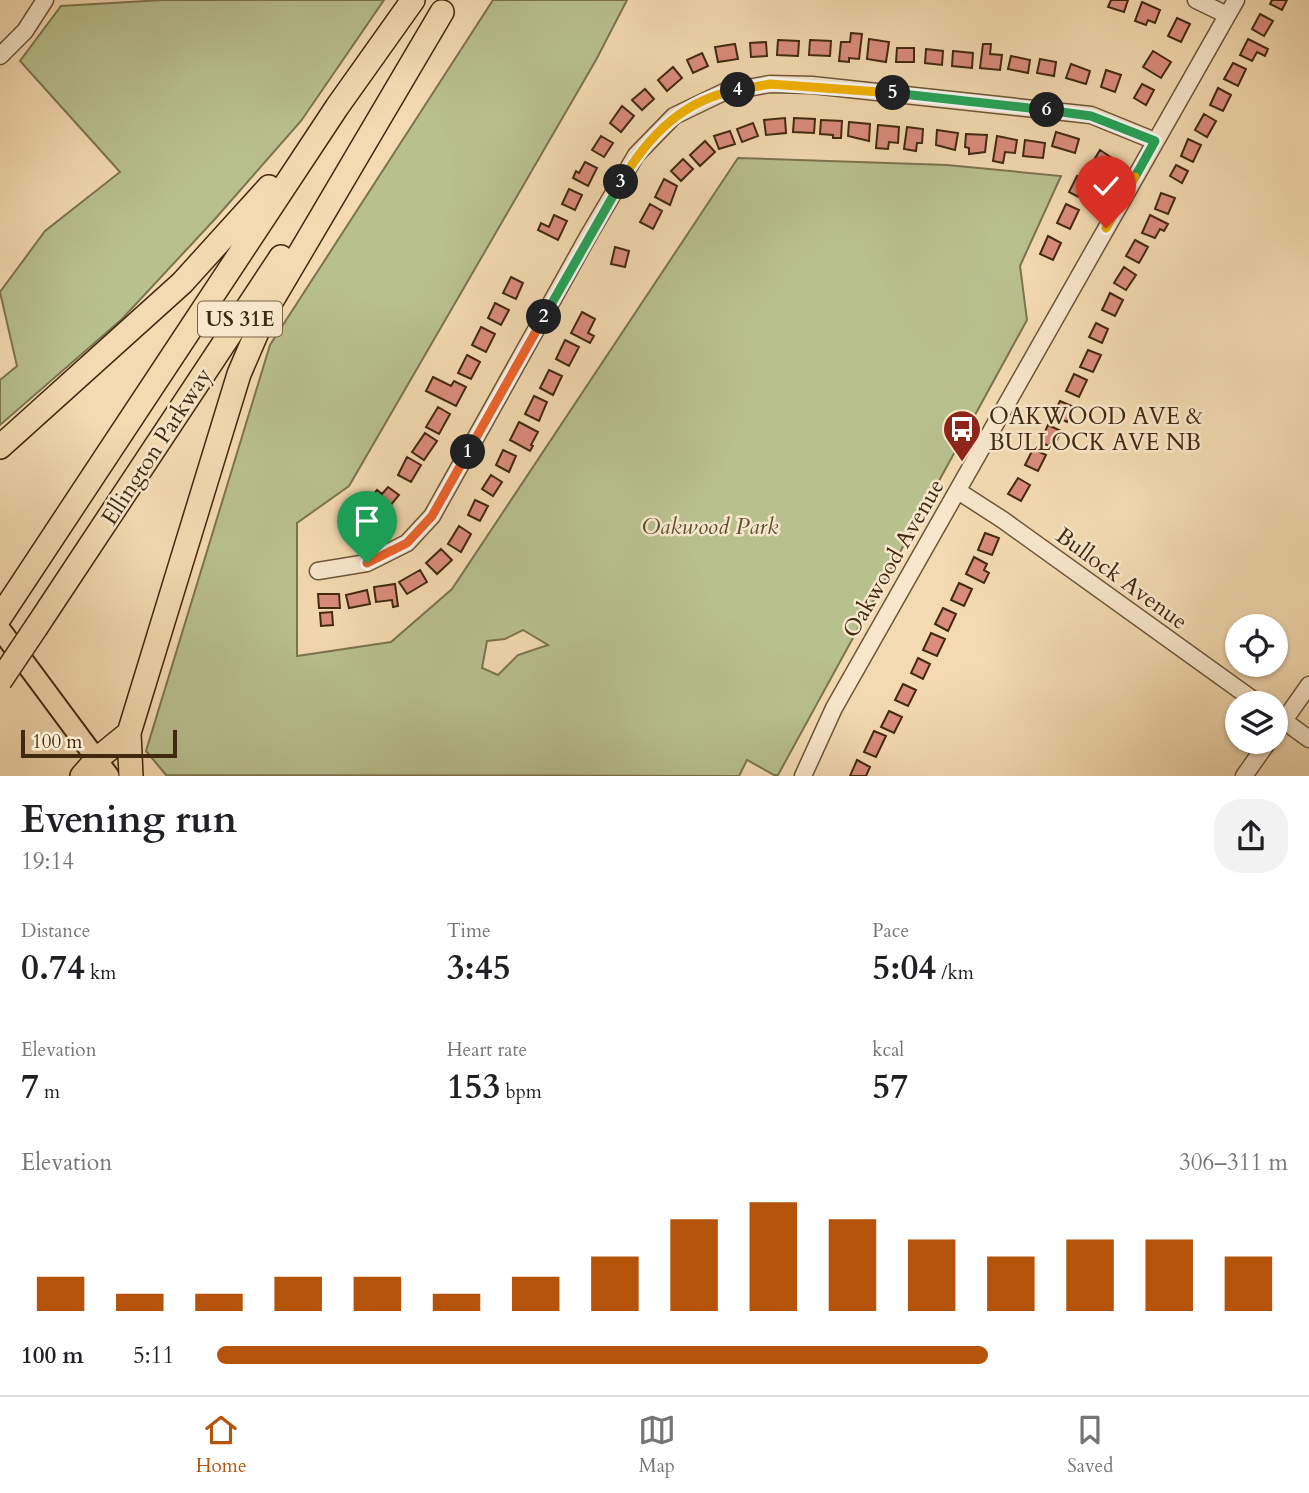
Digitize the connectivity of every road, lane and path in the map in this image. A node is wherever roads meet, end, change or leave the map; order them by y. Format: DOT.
graph roads {
  1 [pos="45,0"];
  2 [pos="413,0"];
  3 [pos="1196,0"];
  4 [pos="1236,0"];
  5 [pos="447,6"];
  6 [pos="1227,15"];
  7 [pos="0,56"];
  8 [pos="337,107"];
  9 [pos="1155,141"];
  10 [pos="0,447"];
  11 [pos="958,491"];
  12 [pos="318,570"];
  13 [pos="0,617"];
  14 [pos="0,629"];
  15 [pos="0,681"];
  16 [pos="1309,685"];
  17 [pos="1241,691"];
  18 [pos="1288,711"];
  19 [pos="1288,728"];
  20 [pos="129,733"];
  21 [pos="1309,739"];
  22 [pos="1259,754"];
  23 [pos="96,770"];
  24 [pos="131,775"];
  25 [pos="803,775"];
  26 [pos="1244,775"];
  1 -- 7 [label="street"];
  2 -- 8 [label="highway, Ellington Parkway / US 31E"];
  3 -- 6 [label="street"];
  4 -- 6 [label="street, Oakwood Avenue"];
  5 -- 15 [label="highway, Ellington Parkway / US 31E, bridge"];
  5 -- 20 [label="highway"];
  6 -- 9 [label="street, Oakwood Avenue"];
  8 -- 10 [label="highway"];
  8 -- 13 [label="highway, Ellington Parkway / US 31E"];
  9 -- 11 [label="street, Oakwood Avenue"];
  9 -- 12 [label="street"];
  11 -- 17 [label="street, Bullock Avenue"];
  11 -- 25 [label="street, Oakwood Avenue"];
  14 -- 23 [label="main road"];
  16 -- 18 [label="street"];
  19 -- 21 [label="street"];
  20 -- 23 [label="highway"];
  20 -- 24 [label="highway"];
  22 -- 26 [label="street"];
}
